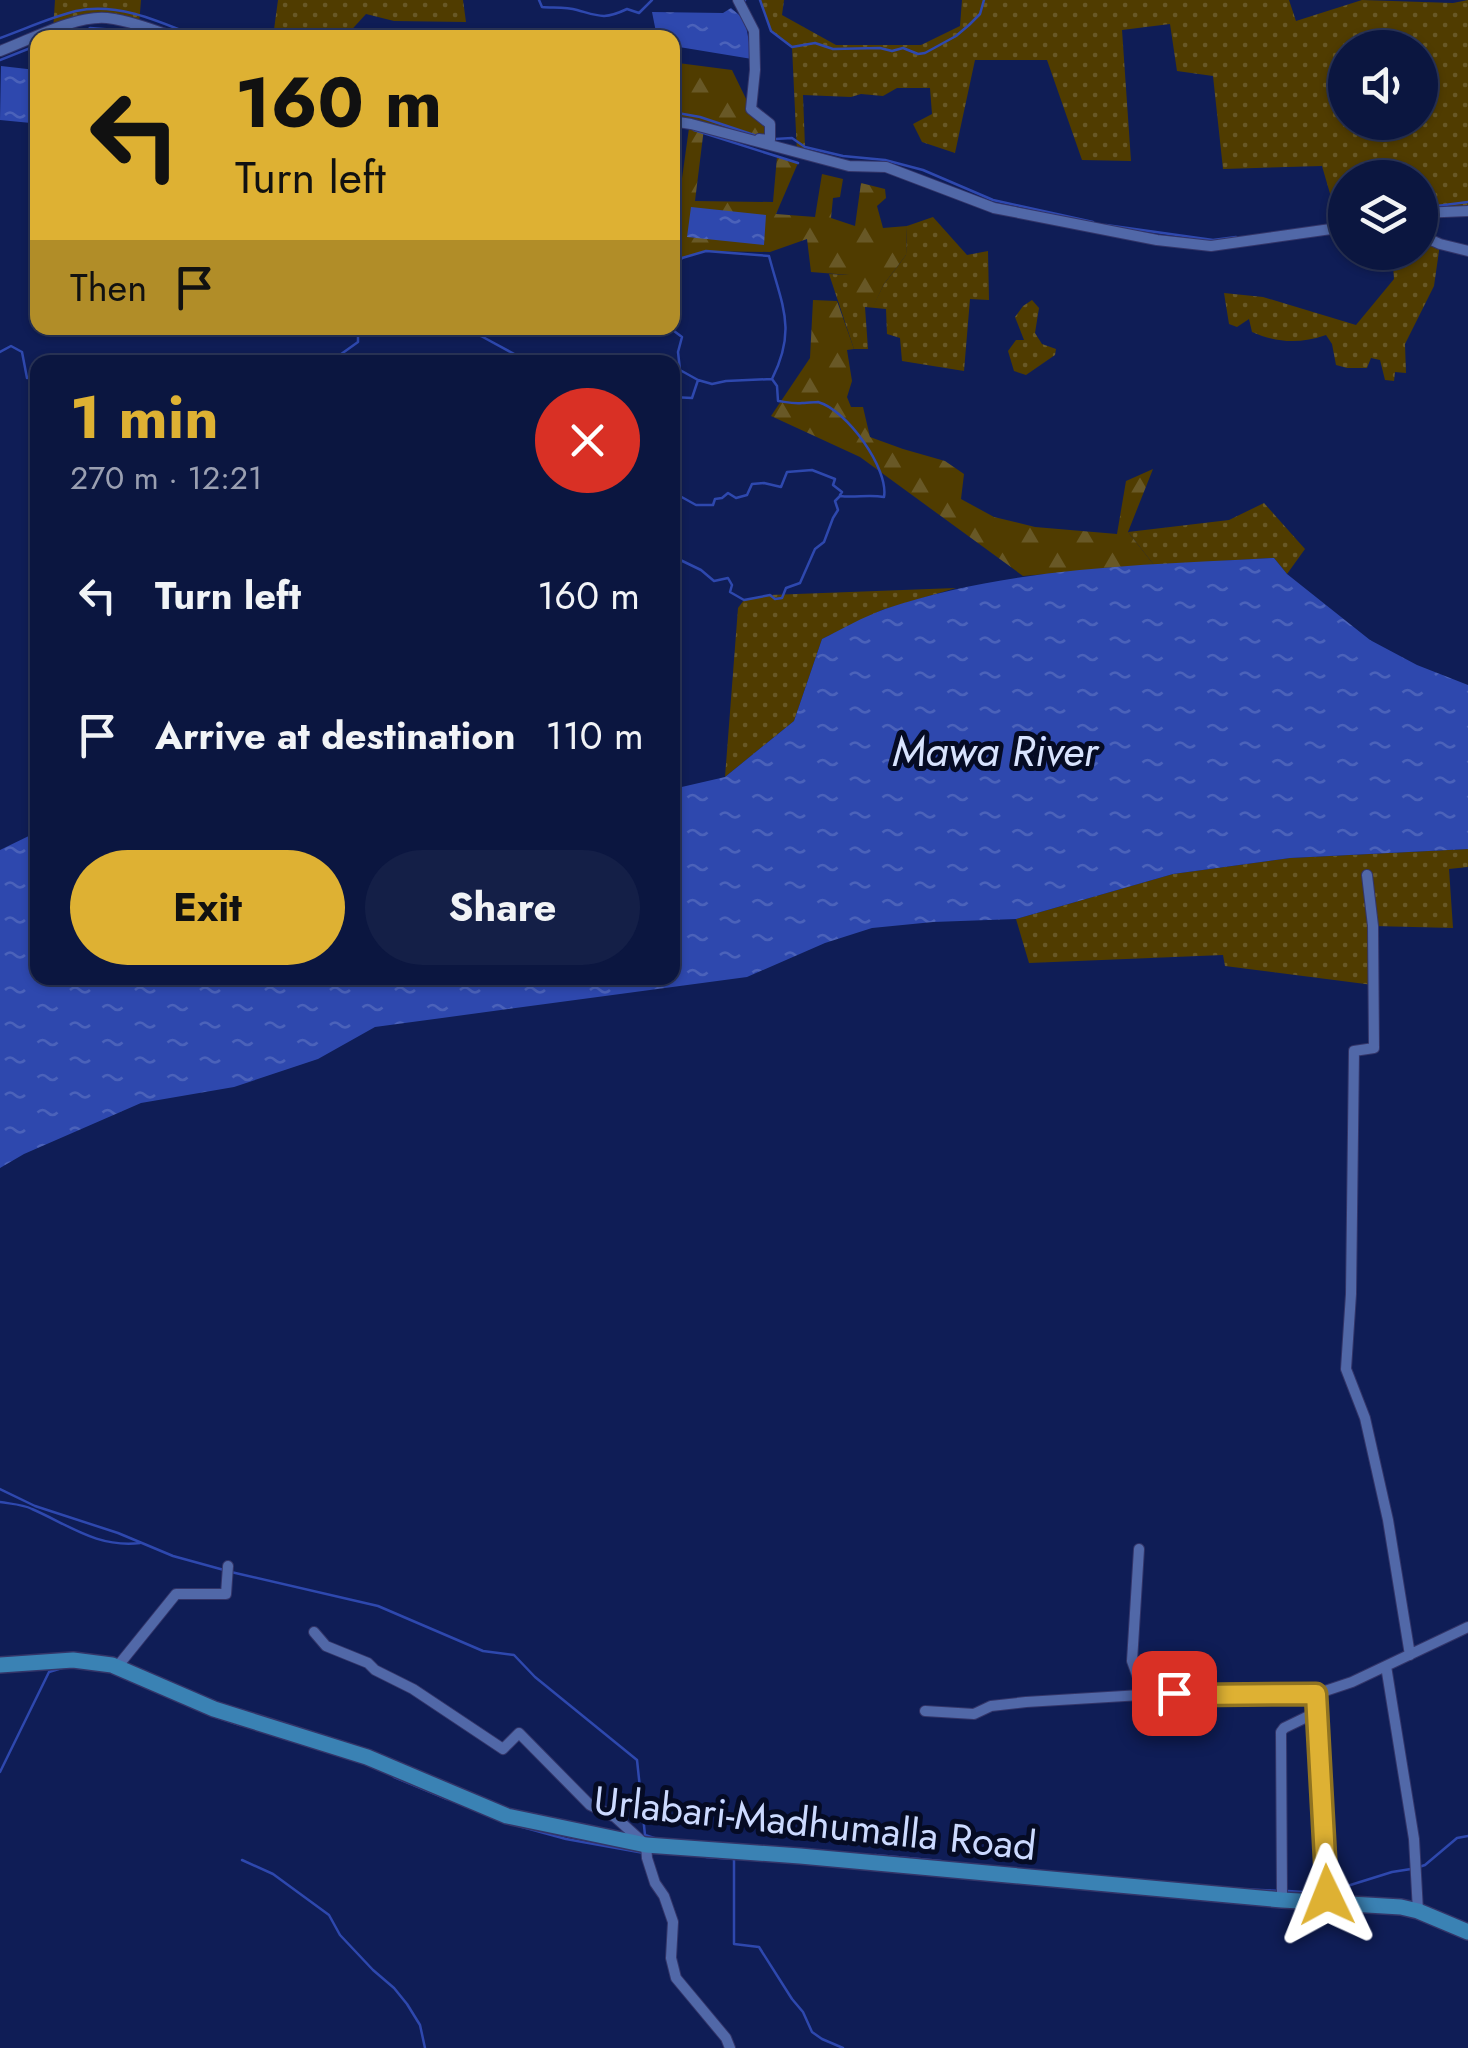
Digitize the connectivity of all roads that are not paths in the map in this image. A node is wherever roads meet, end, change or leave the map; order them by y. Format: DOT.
graph roads {
  1 [pos="738,0"];
  2 [pos="54,30"];
  3 [pos="154,30"];
  4 [pos="30,39"];
  5 [pos="0,51"];
  6 [pos="680,123"];
  7 [pos="744,138"];
  8 [pos="1468,211"];
  9 [pos="1438,212"];
  10 [pos="1328,229"];
  11 [pos="1438,243"];
  12 [pos="1468,250"];
  13 [pos="1367,875"];
  14 [pos="1139,1548"];
  15 [pos="228,1566"];
  16 [pos="1468,1627"];
  17 [pos="314,1632"];
  18 [pos="1410,1655"];
  19 [pos="0,1665"];
  20 [pos="1386,1666"];
  21 [pos="117,1667"];
  22 [pos="1174,1693"];
  23 [pos="1316,1694"];
  24 [pos="925,1711"];
  25 [pos="1317,1712"];
  26 [pos="646,1845"];
  27 [pos="1282,1900"];
  28 [pos="1326,1902"];
  29 [pos="1418,1911"];
  30 [pos="1468,1932"];
  31 [pos="730,2048"];
  1 -- 7 [label="street"];
  2 -- 3 [label="street"];
  4 -- 5 [label="street"];
  6 -- 7 [label="street"];
  7 -- 10 [label="street"];
  8 -- 9 [label="street"];
  11 -- 12 [label="street"];
  13 -- 18 [label="street"];
  14 -- 22 [label="street"];
  15 -- 21 [label="street"];
  16 -- 18 [label="street"];
  17 -- 26 [label="street"];
  18 -- 20 [label="street"];
  19 -- 21 [label="main road, Urlabari-Madhumalla Road"];
  20 -- 23 [label="street"];
  20 -- 29 [label="street"];
  21 -- 26 [label="main road, Urlabari-Madhumalla Road"];
  22 -- 23 [label="street"];
  22 -- 24 [label="street"];
  23 -- 25 [label="street"];
  25 -- 27 [label="street"];
  25 -- 28 [label="street"];
  26 -- 27 [label="main road, Urlabari-Madhumalla Road"];
  26 -- 31 [label="street"];
  27 -- 28 [label="main road, Urlabari-Madhumalla Road"];
  28 -- 29 [label="main road, Urlabari-Madhumalla Road"];
  29 -- 30 [label="main road, Urlabari-Madhumalla Road"];
}
